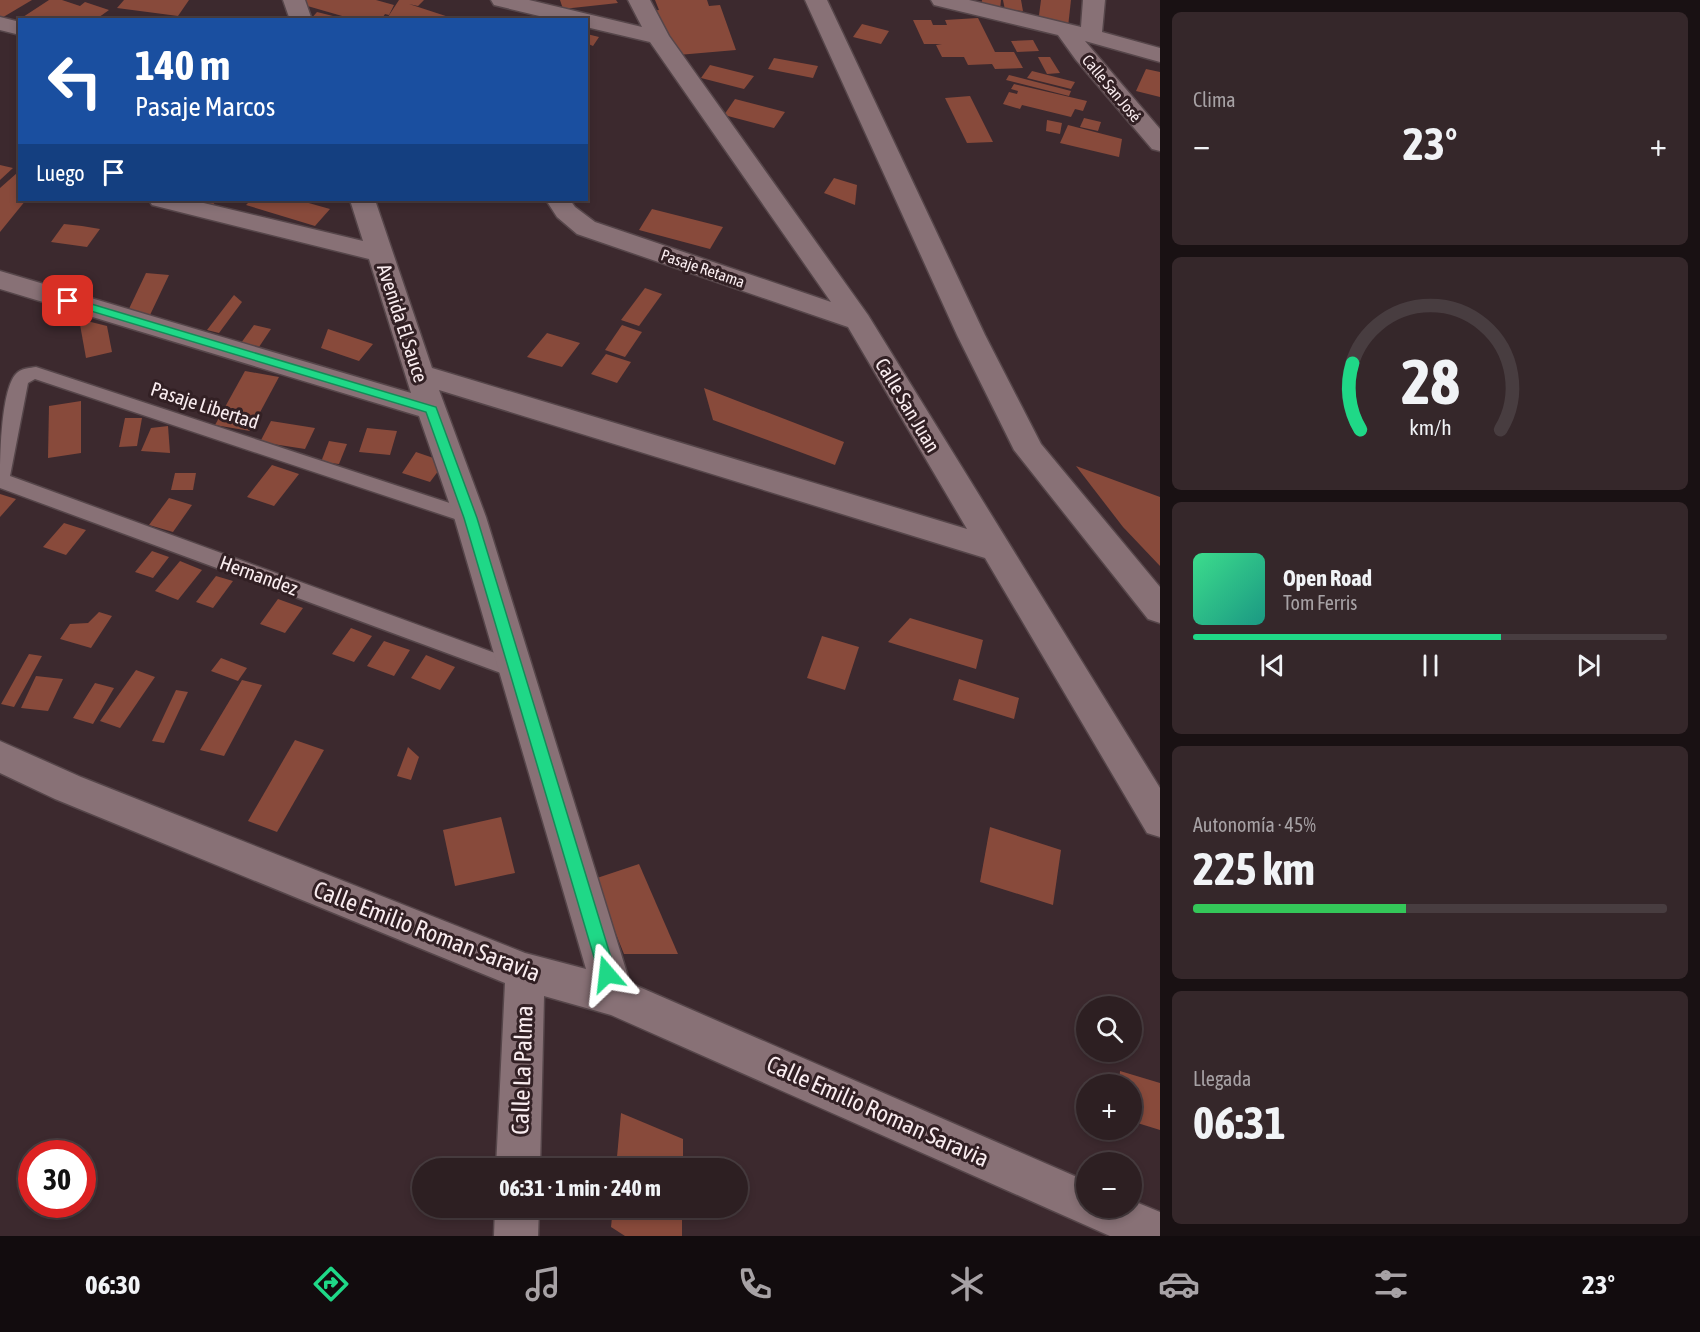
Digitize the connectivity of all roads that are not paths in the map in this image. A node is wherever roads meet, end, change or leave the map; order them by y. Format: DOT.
graph roads {
  1 [pos="294,0"];
  2 [pos="502,0"];
  3 [pos="639,0"];
  4 [pos="816,0"];
  5 [pos="942,0"];
  6 [pos="1094,0"];
  7 [pos="300,18"];
  8 [pos="578,18"];
  9 [pos="588,20"];
  10 [pos="0,22"];
  11 [pos="18,28"];
  12 [pos="1066,30"];
  13 [pos="1091,36"];
  14 [pos="658,37"];
  15 [pos="1160,55"];
  16 [pos="1160,144"];
  17 [pos="165,201"];
  18 [pos="363,201"];
  19 [pos="559,201"];
  20 [pos="380,253"];
  21 [pos="0,280"];
  22 [pos="858,321"];
  23 [pos="420,374"];
  24 [pos="431,410"];
  25 [pos="0,478"];
  26 [pos="470,518"];
  27 [pos="994,549"];
  28 [pos="1160,610"];
  29 [pos="517,670"];
  30 [pos="0,756"];
  31 [pos="1160,821"];
  32 [pos="525,972"];
  33 [pos="614,996"];
  34 [pos="518,1158"];
  35 [pos="1076,1199"];
  36 [pos="517,1218"];
  37 [pos="1120,1218"];
  38 [pos="1160,1235"];
  39 [pos="516,1236"];
  1 -- 7 [label="street"];
  2 -- 8 [label="street"];
  3 -- 14 [label="street, Calle San Juan"];
  4 -- 28 [label="street"];
  5 -- 12 [label="street"];
  6 -- 13 [label="street"];
  9 -- 14 [label="street"];
  10 -- 11 [label="street"];
  12 -- 13 [label="street"];
  12 -- 16 [label="street, Calle San José"];
  13 -- 15 [label="street"];
  14 -- 22 [label="street, Calle San Juan"];
  17 -- 20 [label="street"];
  18 -- 20 [label="street, Avenida El Sauce"];
  19 -- 22 [label="street, Pasaje Retama"];
  20 -- 23 [label="street, Avenida El Sauce"];
  21 -- 24 [label="street"];
  22 -- 27 [label="street, Calle San Juan"];
  23 -- 24 [label="street, Avenida El Sauce"];
  23 -- 27 [label="street"];
  24 -- 26 [label="street, Avenida El Sauce"];
  25 -- 26 [label="lane, Pasaje Libertad"];
  25 -- 29 [label="lane, Hernandez"];
  26 -- 29 [label="street, Avenida El Sauce"];
  27 -- 31 [label="street, Calle San Juan"];
  29 -- 33 [label="street, Avenida El Sauce"];
  30 -- 32 [label="street, Calle Emilio Roman Saravia"];
  32 -- 33 [label="street, Calle Emilio Roman Saravia"];
  32 -- 34 [label="street, Calle La Palma"];
  33 -- 35 [label="street, Calle Emilio Roman Saravia"];
  36 -- 39 [label="street"];
  37 -- 38 [label="street"];
}
